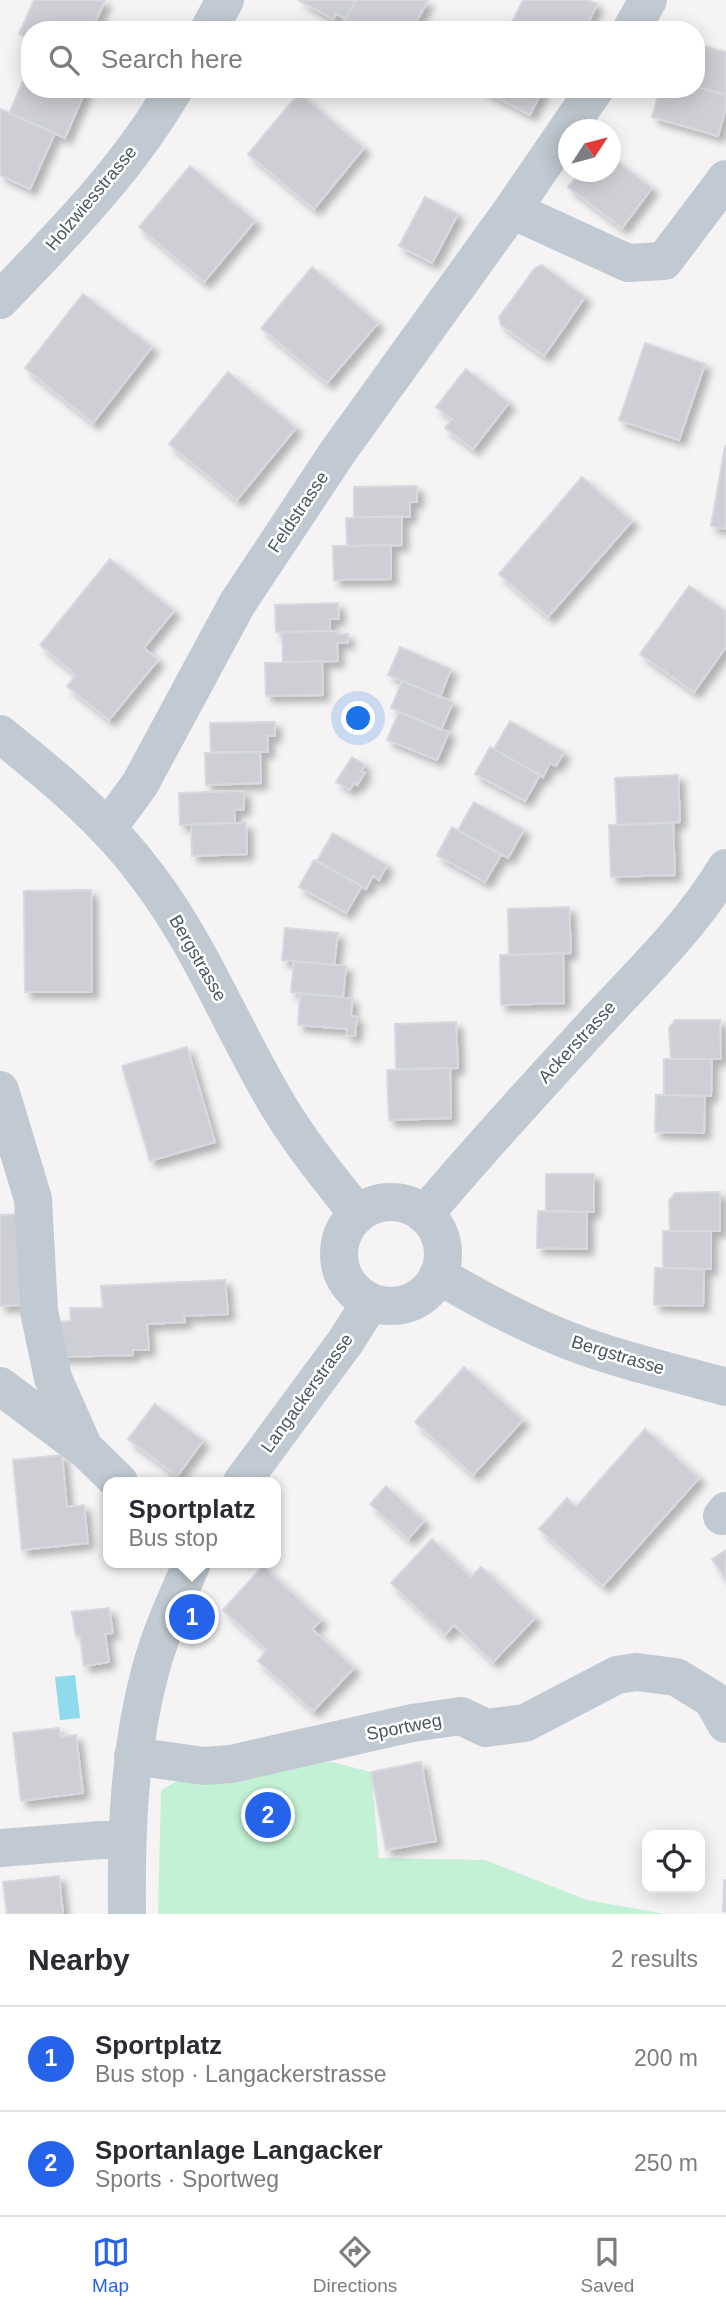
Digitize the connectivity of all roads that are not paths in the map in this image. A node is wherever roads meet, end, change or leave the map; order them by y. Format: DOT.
graph roads {
  1 [pos="225,0"];
  2 [pos="648,0"];
  3 [pos="214,21"];
  4 [pos="636,21"];
  5 [pos="168,98"];
  6 [pos="589,98"];
  7 [pos="726,179"];
  8 [pos="512,210"];
  9 [pos="0,300"];
  10 [pos="0,734"];
  11 [pos="108,828"];
  12 [pos="726,868"];
  13 [pos="0,1090"];
  14 [pos="357,1213"];
  15 [pos="425,1214"];
  16 [pos="439,1275"];
  17 [pos="370,1303"];
  18 [pos="0,1386"];
  19 [pos="726,1387"];
  20 [pos="84,1448"];
  21 [pos="114,1477"];
  22 [pos="246,1477"];
  23 [pos="190,1568"];
  24 [pos="726,1724"];
  25 [pos="134,1756"];
  26 [pos="126,1838"];
  27 [pos="0,1848"];
  28 [pos="127,1914"];
  1 -- 3 [label="street"];
  2 -- 4 [label="street"];
  5 -- 9 [label="street, Holzwiesstrasse"];
  6 -- 8 [label="street, Feldstrasse"];
  7 -- 8 [label="street"];
  8 -- 11 [label="street, Feldstrasse"];
  10 -- 11 [label="street, Bergstrasse"];
  11 -- 14 [label="street, Bergstrasse"];
  12 -- 15 [label="street, Ackerstrasse"];
  13 -- 20 [label="street"];
  14 -- 15 [label="street"];
  14 -- 17 [label="street"];
  15 -- 16 [label="street"];
  16 -- 17 [label="street"];
  16 -- 19 [label="street, Bergstrasse"];
  17 -- 22 [label="street, Langackerstrasse"];
  18 -- 20 [label="street"];
  20 -- 21 [label="street"];
  23 -- 25 [label="street"];
  24 -- 25 [label="street, Sportweg"];
  25 -- 26 [label="street"];
  26 -- 27 [label="street"];
  26 -- 28 [label="street"];
}
